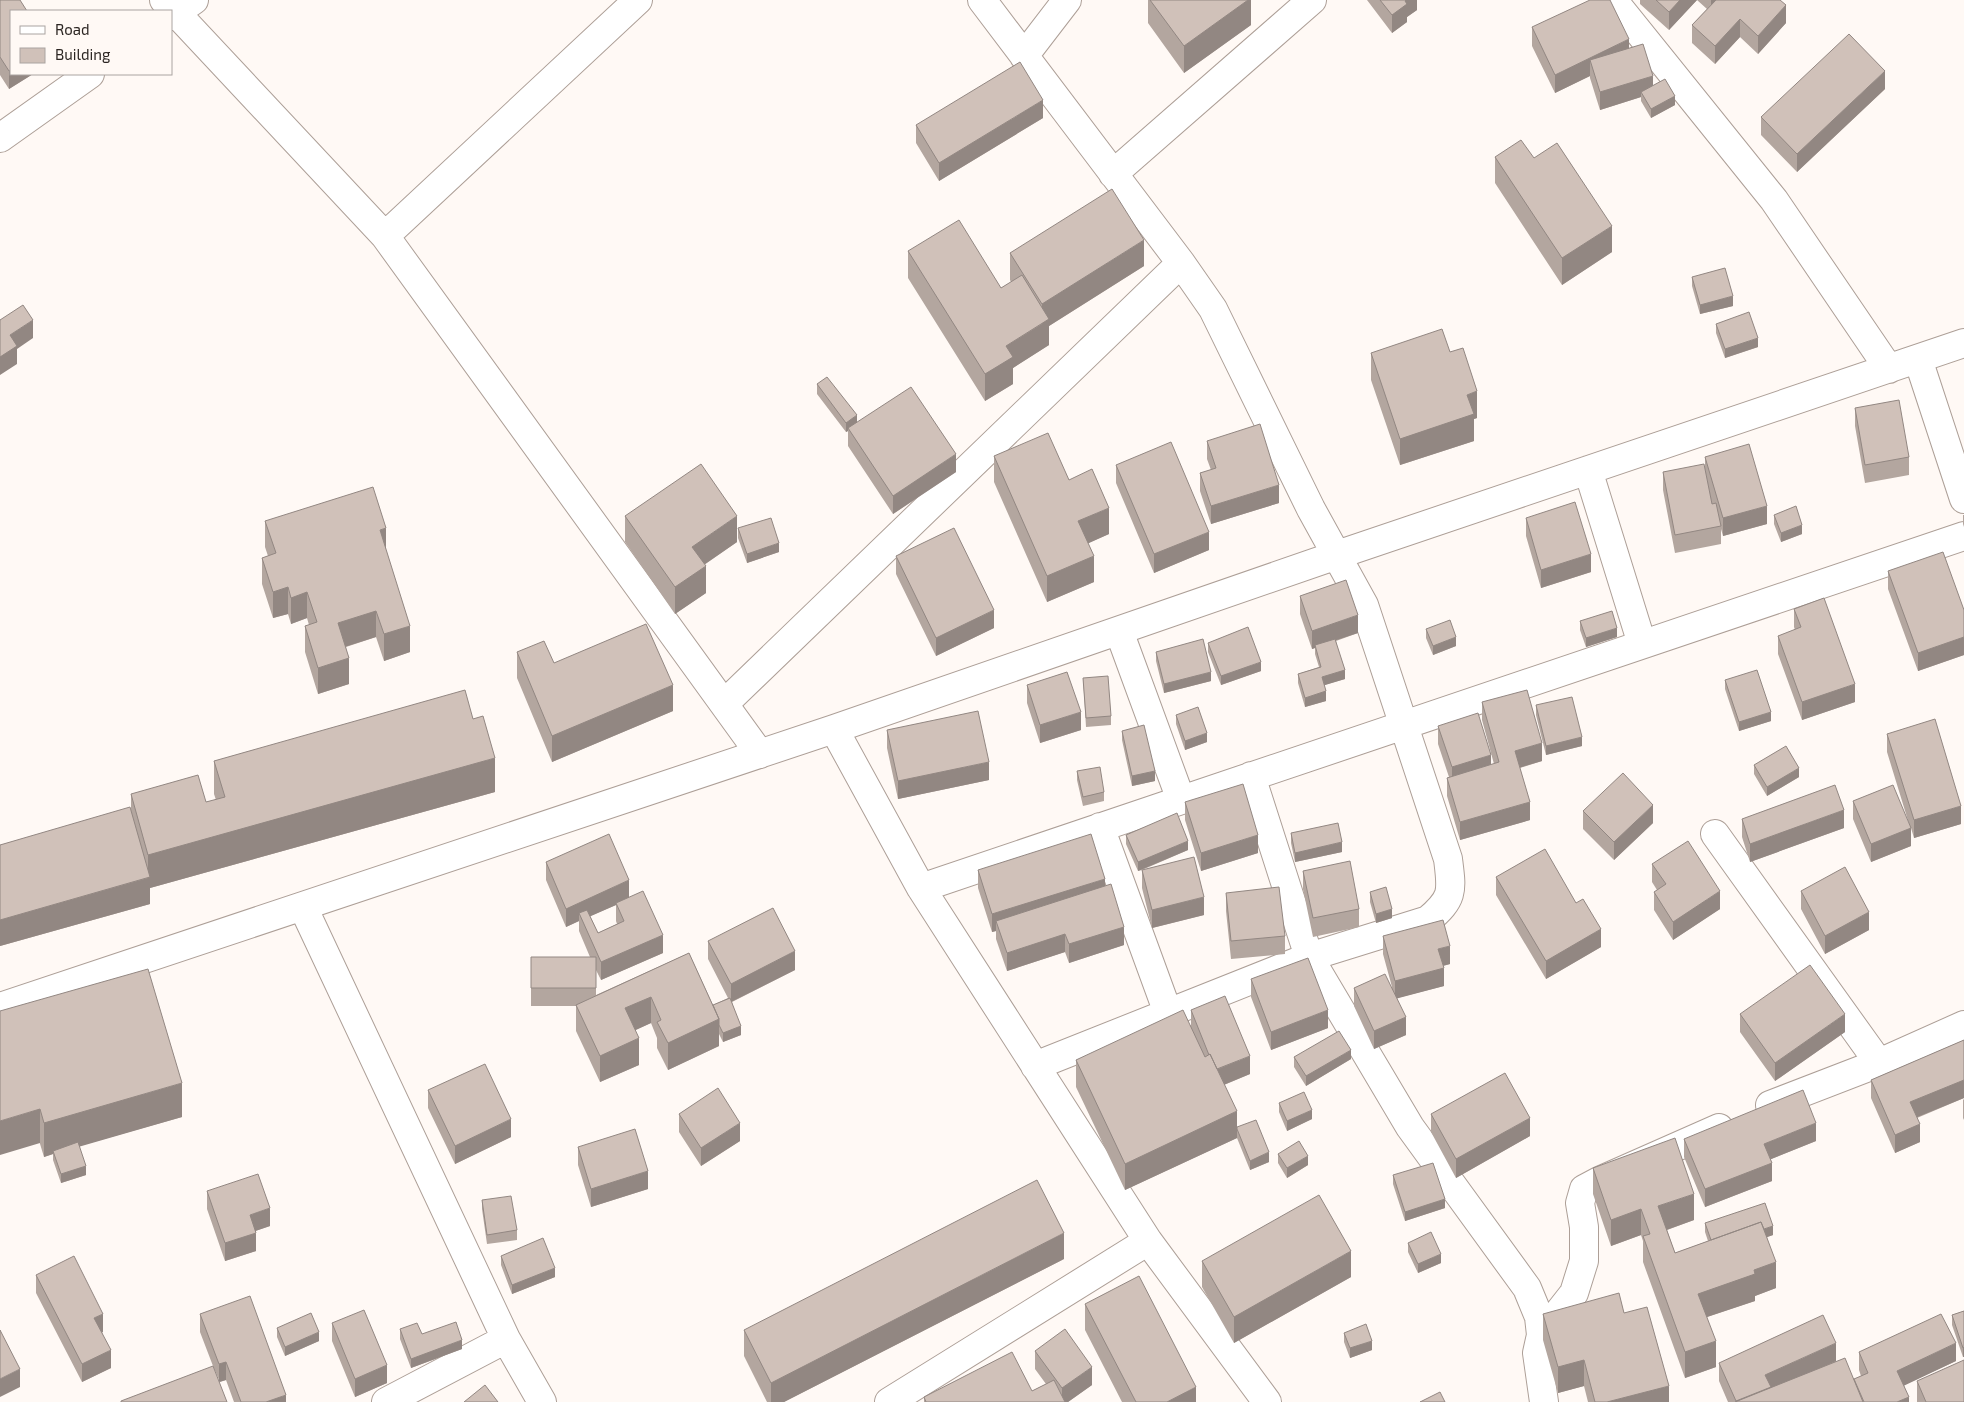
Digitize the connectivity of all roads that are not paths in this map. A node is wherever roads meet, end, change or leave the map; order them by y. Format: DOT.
graph roads {
  1 [pos="638,0"];
  2 [pos="982,0"];
  3 [pos="1067,0"];
  4 [pos="1312,0"];
  5 [pos="1613,0"];
  6 [pos="176,7"];
  7 [pos="1024,56"];
  8 [pos="89,75"];
  9 [pos="0,138"];
  10 [pos="1113,174"];
  11 [pos="385,236"];
  12 [pos="1181,263"];
  13 [pos="1964,343"];
  14 [pos="1918,359"];
  15 [pos="1889,369"];
  16 [pos="1588,470"];
  17 [pos="1964,499"];
  18 [pos="1964,536"];
  19 [pos="1336,555"];
  20 [pos="1120,631"];
  21 [pos="1642,644"];
  22 [pos="724,704"];
  23 [pos="1403,725"];
  24 [pos="834,729"];
  25 [pos="760,754"];
  26 [pos="1251,776"];
  27 [pos="1181,800"];
  28 [pos="1100,827"];
  29 [pos="1714,834"];
  30 [pos="921,888"];
  31 [pos="303,907"];
  32 [pos="1308,957"];
  33 [pos="0,1007"];
  34 [pos="1168,1013"];
  35 [pos="1964,1025"];
  36 [pos="1879,1063"];
  37 [pos="1035,1066"];
  38 [pos="1148,1241"];
  39 [pos="1541,1335"];
  40 [pos="506,1339"];
  41 [pos="386,1402"];
  42 [pos="542,1402"];
  43 [pos="889,1402"];
  44 [pos="1267,1402"];
  45 [pos="1544,1402"];
  1 -- 11 [label="street"];
  2 -- 7 [label="street"];
  3 -- 7 [label="street"];
  4 -- 10 [label="street"];
  5 -- 15 [label="street"];
  6 -- 11 [label="street"];
  7 -- 10 [label="street"];
  8 -- 9 [label="street"];
  10 -- 12 [label="street"];
  11 -- 22 [label="street"];
  12 -- 19 [label="street"];
  12 -- 22 [label="street"];
  13 -- 14 [label="street"];
  14 -- 15 [label="street"];
  14 -- 17 [label="street"];
  15 -- 16 [label="street"];
  16 -- 19 [label="street"];
  16 -- 21 [label="street"];
  18 -- 21 [label="street"];
  19 -- 20 [label="street"];
  19 -- 23 [label="street"];
  20 -- 24 [label="street"];
  20 -- 27 [label="street"];
  21 -- 23 [label="street"];
  22 -- 25 [label="street"];
  23 -- 26 [label="street"];
  23 -- 32 [label="street"];
  24 -- 25 [label="street"];
  24 -- 30 [label="street"];
  25 -- 31 [label="street"];
  26 -- 27 [label="street"];
  26 -- 32 [label="street"];
  27 -- 28 [label="street"];
  28 -- 30 [label="street"];
  28 -- 34 [label="street"];
  29 -- 36 [label="street"];
  30 -- 37 [label="street"];
  31 -- 33 [label="street"];
  31 -- 40 [label="street"];
  32 -- 34 [label="street"];
  32 -- 39 [label="street"];
  34 -- 37 [label="street"];
  35 -- 36 [label="street"];
  36 -- 39 [label="street"];
  37 -- 38 [label="street"];
  38 -- 43 [label="street"];
  38 -- 44 [label="street"];
  39 -- 45 [label="street"];
  40 -- 41 [label="street"];
  40 -- 42 [label="street"];
}
